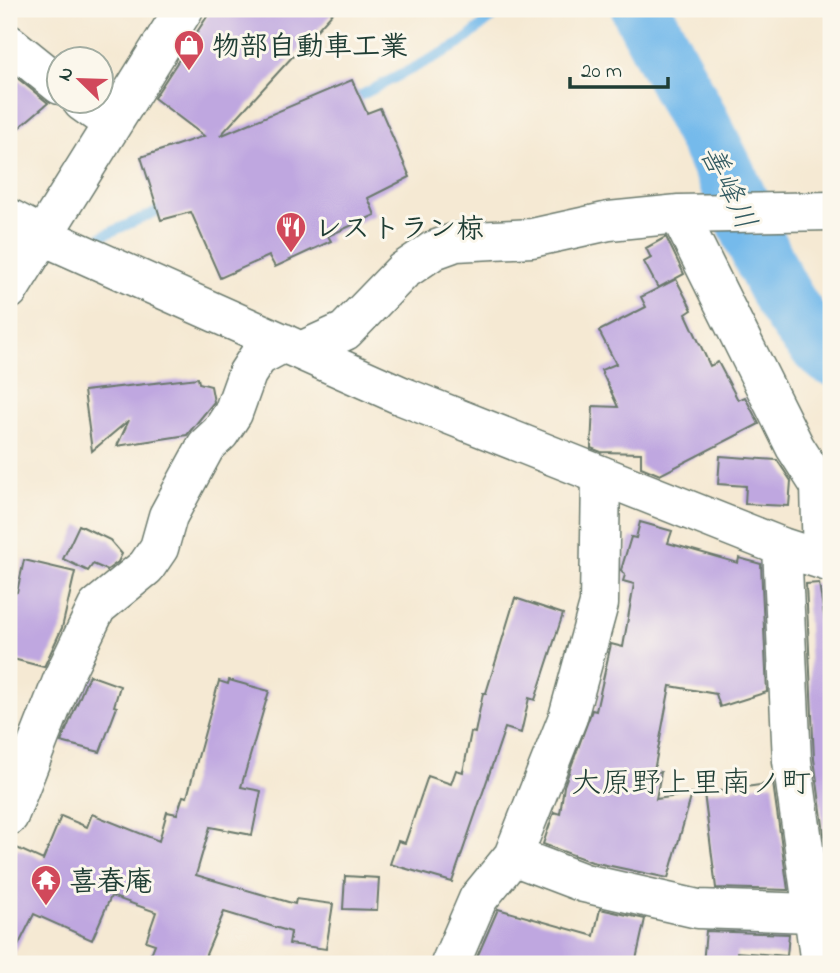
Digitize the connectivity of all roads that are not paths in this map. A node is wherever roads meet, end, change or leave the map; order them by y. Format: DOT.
graph roads {
  1 [pos="184,9"];
  2 [pos="9,44"];
  3 [pos="46,74"];
  4 [pos="116,89"];
  5 [pos="94,116"];
  6 [pos="831,211"];
  7 [pos="679,214"];
  8 [pos="9,218"];
  9 [pos="43,236"];
  10 [pos="9,290"];
  11 [pos="292,347"];
  12 [pos="601,475"];
  13 [pos="782,547"];
  14 [pos="827,561"];
  15 [pos="9,816"];
  16 [pos="513,856"];
  17 [pos="812,913"];
  18 [pos="450,964"];
  19 [pos="820,964"];
  1 -- 4 [label="street"];
  2 -- 3 [label="street"];
  5 -- 9 [label="street"];
  6 -- 7 [label="street"];
  7 -- 11 [label="street"];
  7 -- 14 [label="street"];
  8 -- 9 [label="street"];
  9 -- 10 [label="street"];
  9 -- 11 [label="street"];
  11 -- 12 [label="street"];
  11 -- 15 [label="street"];
  12 -- 13 [label="street"];
  12 -- 16 [label="street"];
  13 -- 14 [label="street"];
  13 -- 17 [label="street"];
  16 -- 17 [label="street"];
  16 -- 18 [label="street"];
  17 -- 19 [label="street"];
}
